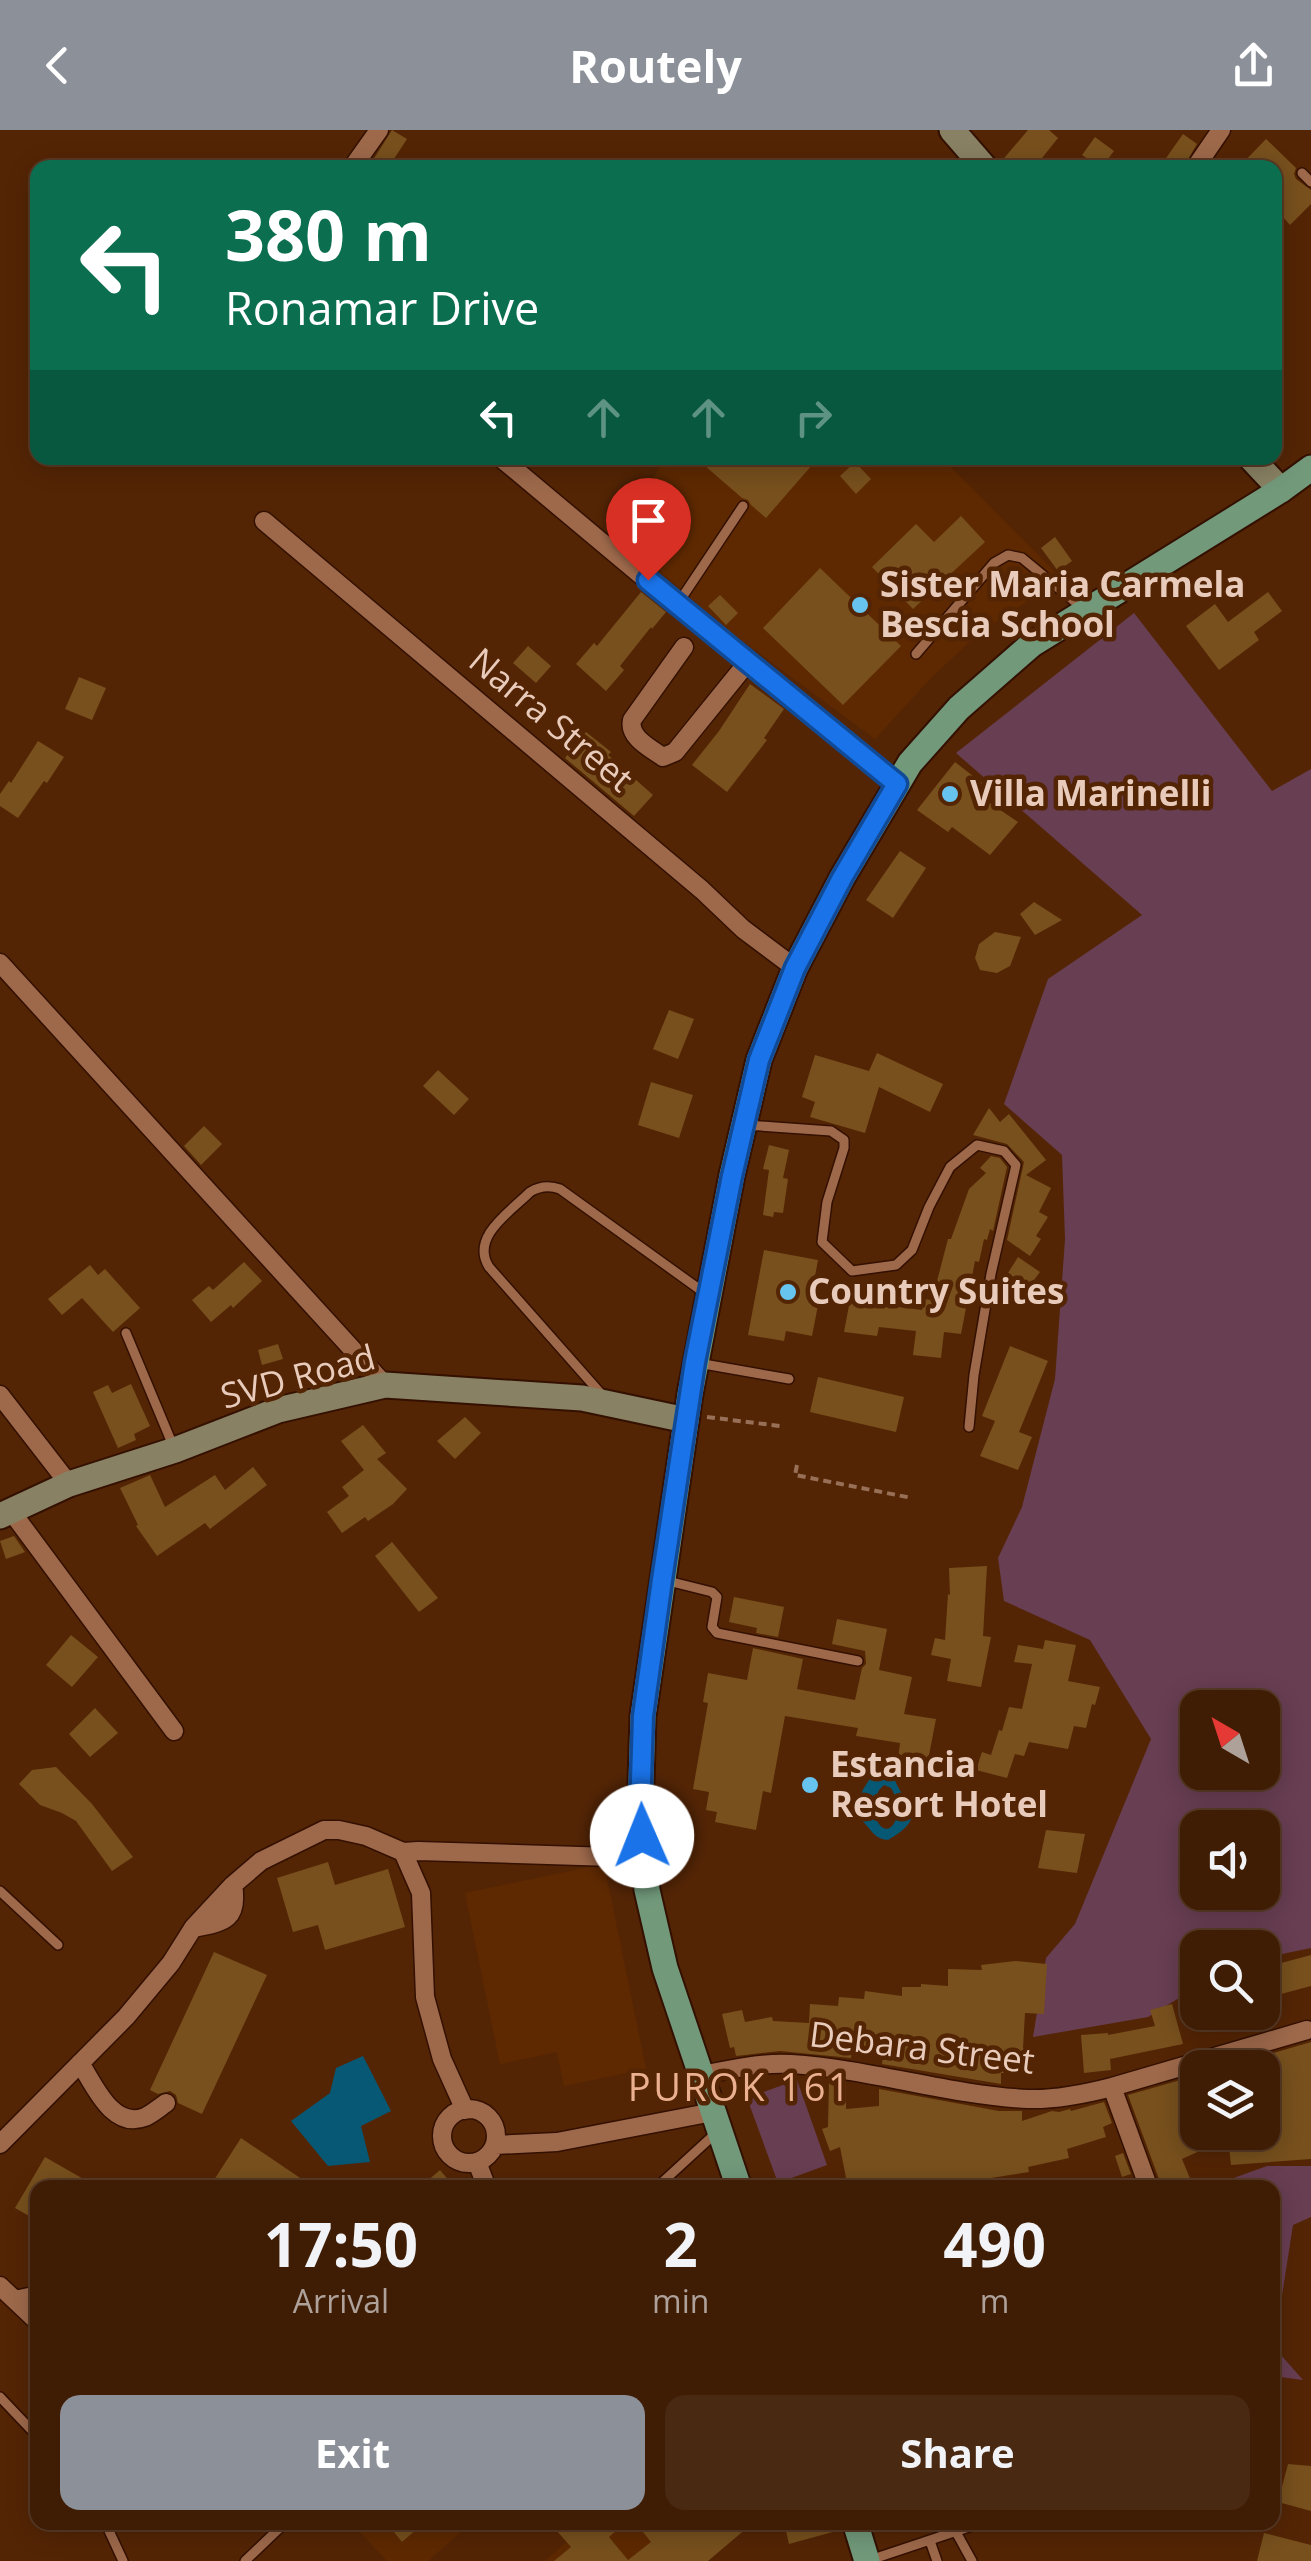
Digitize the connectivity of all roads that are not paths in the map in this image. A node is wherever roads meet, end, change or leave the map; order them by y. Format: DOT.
graph roads {
  1 [pos="379,130"];
  2 [pos="952,130"];
  3 [pos="1216,132"];
  4 [pos="358,160"];
  5 [pos="978,160"];
  6 [pos="1200,160"];
  7 [pos="1302,172"];
  8 [pos="1311,182"];
  9 [pos="509,465"];
  10 [pos="1258,465"];
  11 [pos="1311,468"];
  12 [pos="1281,490"];
  13 [pos="743,506"];
  14 [pos="264,521"];
  15 [pos="677,605"];
  16 [pos="1086,611"];
  17 [pos="684,647"];
  18 [pos="916,654"];
  19 [pos="747,663"];
  20 [pos="897,784"];
  21 [pos="0,963"];
  22 [pos="795,968"];
  23 [pos="744,1125"];
  24 [pos="708,1296"];
  25 [pos="126,1333"];
  26 [pos="695,1362"];
  27 [pos="789,1380"];
  28 [pos="385,1385"];
  29 [pos="0,1395"];
  30 [pos="610,1404"];
  31 [pos="687,1417"];
  32 [pos="969,1427"];
  33 [pos="175,1450"];
  34 [pos="69,1484"];
  35 [pos="6,1514"];
  36 [pos="662,1580"];
  37 [pos="858,1661"];
  38 [pos="174,1731"];
  39 [pos="403,1852"];
  40 [pos="644,1858"];
  41 [pos="0,1892"];
  42 [pos="58,1945"];
  43 [pos="1307,2030"];
  44 [pos="80,2063"];
  45 [pos="700,2074"];
  46 [pos="1112,2087"];
  47 [pos="166,2103"];
  48 [pos="465,2110"];
  49 [pos="716,2121"];
  50 [pos="0,2144"];
  51 [pos="495,2144"];
  52 [pos="477,2162"];
  53 [pos="485,2180"];
  54 [pos="663,2180"];
  55 [pos="736,2180"];
  56 [pos="1145,2180"];
  57 [pos="0,2286"];
  58 [pos="30,2297"];
  59 [pos="14,2300"];
  60 [pos="30,2315"];
  61 [pos="0,2397"];
  62 [pos="30,2429"];
  63 [pos="109,2530"];
  64 [pos="278,2530"];
  65 [pos="857,2530"];
  66 [pos="962,2530"];
  67 [pos="956,2532"];
  68 [pos="930,2541"];
  69 [pos="124,2561"];
  70 [pos="245,2561"];
  71 [pos="867,2561"];
  72 [pos="937,2561"];
  73 [pos="972,2561"];
  1 -- 4 [label="street"];
  2 -- 5 [label="main road"];
  3 -- 6 [label="street"];
  7 -- 8 [label="lane"];
  9 -- 15 [label="street"];
  10 -- 12 [label="main road"];
  11 -- 12 [label="main road"];
  12 -- 16 [label="main road"];
  13 -- 15 [label="lane"];
  14 -- 22 [label="street, Narra Street"];
  15 -- 19 [label="street"];
  16 -- 18 [label="lane"];
  16 -- 20 [label="main road"];
  17 -- 19 [label="street"];
  19 -- 20 [label="street"];
  20 -- 22 [label="main road"];
  21 -- 28 [label="street"];
  22 -- 23 [label="main road"];
  23 -- 24 [label="main road"];
  23 -- 32 [label="lane"];
  24 -- 26 [label="main road"];
  24 -- 30 [label="lane"];
  25 -- 33 [label="lane"];
  26 -- 27 [label="lane"];
  26 -- 31 [label="main road"];
  28 -- 30 [label="main road, SVD Road"];
  28 -- 33 [label="main road, SVD Road"];
  29 -- 34 [label="street"];
  30 -- 31 [label="main road, SVD Road"];
  31 -- 36 [label="main road"];
  33 -- 34 [label="main road, SVD Road"];
  34 -- 35 [label="main road, SVD Road"];
  35 -- 38 [label="street"];
  36 -- 37 [label="lane"];
  36 -- 40 [label="main road"];
  39 -- 40 [label="street"];
  39 -- 44 [label="street"];
  39 -- 48 [label="street"];
  40 -- 45 [label="main road"];
  41 -- 42 [label="lane"];
  43 -- 46 [label="street, Debara Street"];
  44 -- 47 [label="street"];
  44 -- 50 [label="street"];
  45 -- 46 [label="street, Debara Street"];
  45 -- 49 [label="main road"];
  46 -- 56 [label="street"];
  48 -- 51 [label="street"];
  48 -- 52 [label="street"];
  49 -- 51 [label="street"];
  49 -- 54 [label="lane"];
  49 -- 55 [label="main road"];
  51 -- 52 [label="street"];
  52 -- 53 [label="street"];
  57 -- 59 [label="street"];
  58 -- 59 [label="street"];
  59 -- 60 [label="street"];
  61 -- 62 [label="lane"];
  63 -- 69 [label="lane"];
  64 -- 70 [label="lane"];
  65 -- 71 [label="main road"];
  66 -- 67 [label="lane"];
  67 -- 68 [label="lane"];
  67 -- 73 [label="lane"];
  68 -- 71 [label="lane"];
  68 -- 72 [label="lane"];
}
